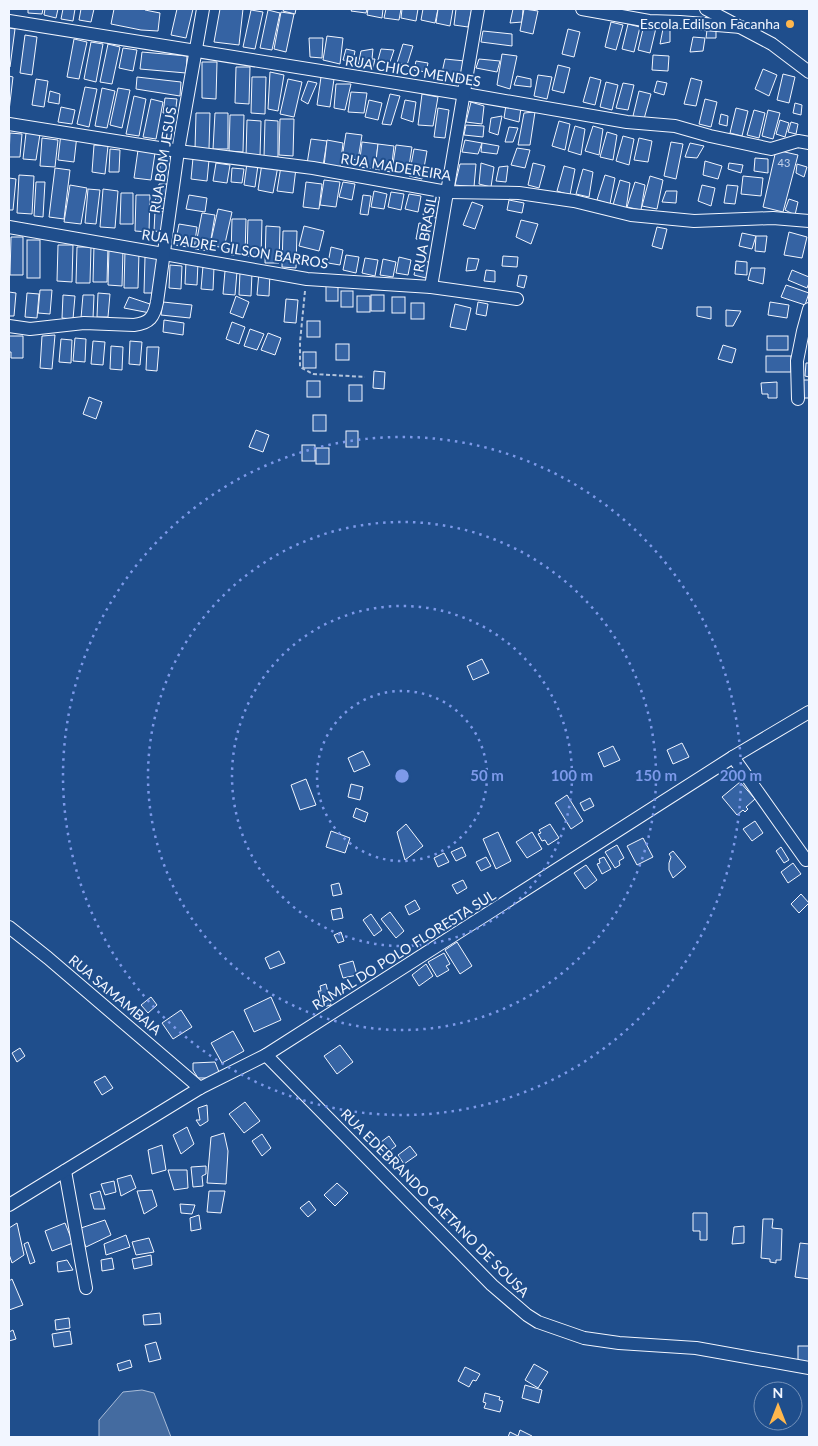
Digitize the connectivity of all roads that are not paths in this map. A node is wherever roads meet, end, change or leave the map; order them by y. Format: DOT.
graph roads {
  1 [pos="203,9"];
  2 [pos="478,9"];
  3 [pos="582,9"];
  4 [pos="706,9"];
  5 [pos="9,21"];
  6 [pos="741,27"];
  7 [pos="196,51"];
  8 [pos="809,72"];
  9 [pos="465,94"];
  10 [pos="9,124"];
  11 [pos="809,143"];
  12 [pos="178,151"];
  13 [pos="447,192"];
  14 [pos="809,221"];
  15 [pos="9,227"];
  16 [pos="164,253"];
  17 [pos="431,287"];
  18 [pos="517,299"];
  19 [pos="809,309"];
  20 [pos="9,326"];
  21 [pos="798,399"];
  22 [pos="809,712"];
  23 [pos="733,757"];
  24 [pos="806,860"];
  25 [pos="9,927"];
  26 [pos="266,1055"];
  27 [pos="200,1088"];
  28 [pos="64,1171"];
  29 [pos="9,1205"];
  30 [pos="86,1288"];
  31 [pos="809,1368"];
  1 -- 7 [label="street, RUA BOM JESUS"];
  2 -- 9 [label="street, RUA BRASIL"];
  3 -- 6 [label="street"];
  4 -- 6 [label="street"];
  5 -- 7 [label="street, RUA CHICO MENDES"];
  6 -- 8 [label="street"];
  7 -- 9 [label="street, RUA CHICO MENDES"];
  7 -- 12 [label="street, RUA BOM JESUS"];
  9 -- 11 [label="street, RUA CHICO MENDES"];
  9 -- 13 [label="street, RUA BRASIL"];
  10 -- 12 [label="street, RUA MADEREIRA"];
  12 -- 13 [label="street, RUA MADEREIRA"];
  12 -- 16 [label="street, RUA BOM JESUS"];
  13 -- 14 [label="street, RUA MADEREIRA"];
  13 -- 17 [label="street, RUA BRASIL"];
  15 -- 16 [label="street, RUA PADRE GILSON BARROS"];
  16 -- 17 [label="street, RUA PADRE GILSON BARROS"];
  16 -- 20 [label="street, RUA BOM JESUS"];
  17 -- 18 [label="street, RUA PADRE GILSON BARROS"];
  19 -- 21 [label="street"];
  22 -- 23 [label="street, RAMAL DO POLO FLORESTA SUL"];
  23 -- 24 [label="street"];
  23 -- 26 [label="street, RAMAL DO POLO FLORESTA SUL"];
  25 -- 27 [label="street, RUA SAMAMBAIA"];
  26 -- 27 [label="street, RAMAL DO POLO FLORESTA SUL"];
  26 -- 31 [label="street, RUA EDEBRANDO CAETANO DE SOUSA"];
  27 -- 28 [label="street, RAMAL DO POLO FLORESTA SUL"];
  28 -- 29 [label="street, RAMAL DO POLO FLORESTA SUL"];
  28 -- 30 [label="street"];
}
